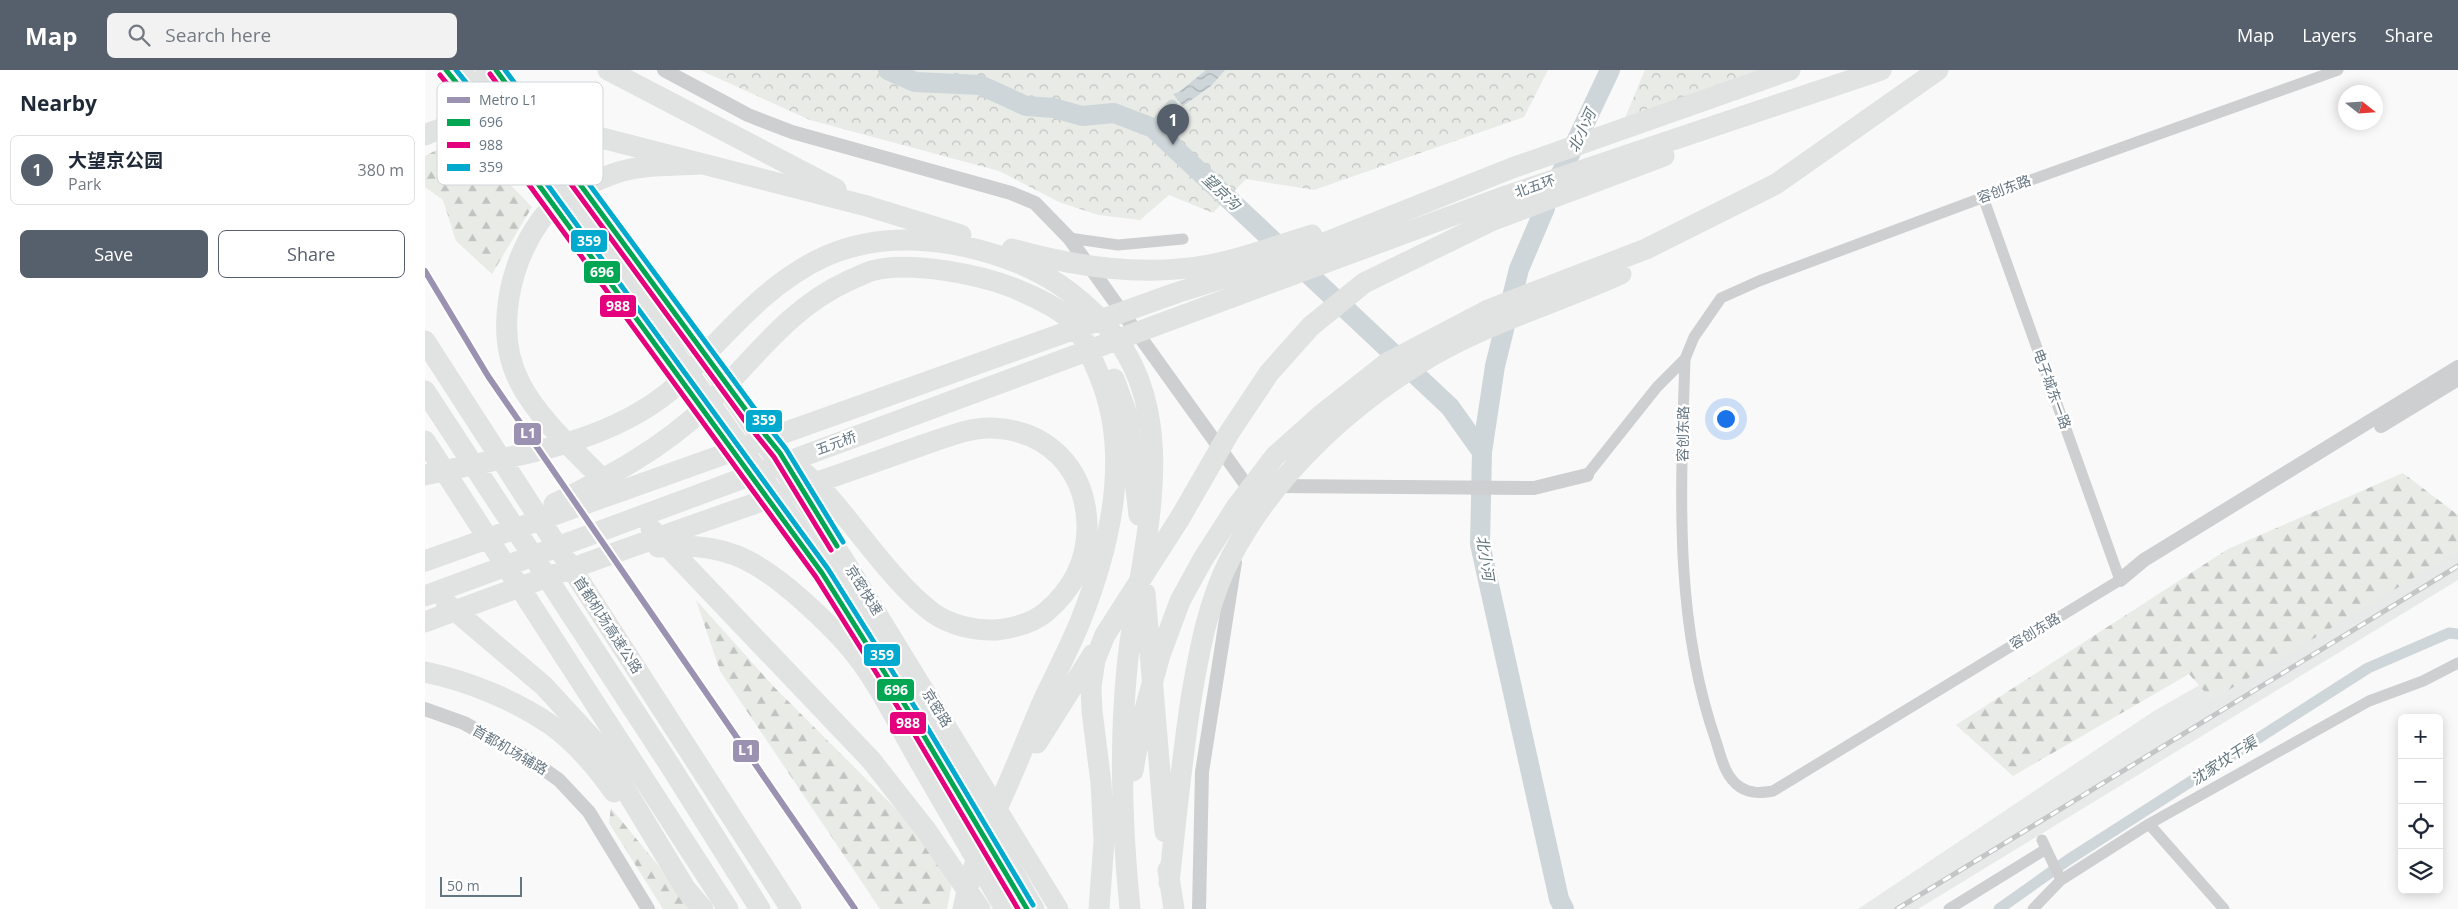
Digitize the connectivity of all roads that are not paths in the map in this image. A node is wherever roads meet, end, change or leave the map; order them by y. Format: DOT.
graph roads {
  1 [pos="446,70"];
  2 [pos="461,70"];
  3 [pos="485,70"];
  4 [pos="496,70"];
  5 [pos="608,70"];
  6 [pos="665,70"];
  7 [pos="1790,70"];
  8 [pos="1881,70"];
  9 [pos="1938,70"];
  10 [pos="2338,70"];
  11 [pos="456,82"];
  12 [pos="470,82"];
  13 [pos="494,82"];
  14 [pos="505,82"];
  15 [pos="1823,90"];
  16 [pos="603,137"];
  17 [pos="700,164"];
  18 [pos="603,178"];
  19 [pos="539,185"];
  20 [pos="550,185"];
  21 [pos="572,185"];
  22 [pos="581,185"];
  23 [pos="587,185"];
  24 [pos="1983,197"];
  25 [pos="867,206"];
  26 [pos="1069,238"];
  27 [pos="1183,239"];
  28 [pos="1278,253"];
  29 [pos="1646,256"];
  30 [pos="1192,314"];
  31 [pos="1074,322"];
  32 [pos="425,341"];
  33 [pos="1685,359"];
  34 [pos="2458,367"];
  35 [pos="2458,380"];
  36 [pos="425,391"];
  37 [pos="425,441"];
  38 [pos="780,453"];
  39 [pos="425,475"];
  40 [pos="1587,475"];
  41 [pos="1247,486"];
  42 [pos="477,544"];
  43 [pos="618,551"];
  44 [pos="425,561"];
  45 [pos="2120,580"];
  46 [pos="425,585"];
  47 [pos="425,596"];
  48 [pos="425,622"];
  49 [pos="1105,635"];
  50 [pos="2458,663"];
  51 [pos="425,672"];
  52 [pos="425,709"];
  53 [pos="1003,796"];
  54 [pos="2149,824"];
  55 [pos="1126,856"];
  56 [pos="2061,880"];
  57 [pos="1169,883"];
  58 [pos="685,888"];
  59 [pos="647,909"];
  60 [pos="703,909"];
  61 [pos="729,909"];
  62 [pos="760,909"];
  63 [pos="791,909"];
  64 [pos="963,909"];
  65 [pos="980,909"];
  66 [pos="1005,909"];
  67 [pos="1027,909"];
  68 [pos="1035,909"];
  69 [pos="1060,909"];
  70 [pos="1099,909"];
  71 [pos="1130,909"];
  72 [pos="1174,909"];
  73 [pos="1199,909"];
  74 [pos="1949,909"];
  75 [pos="2033,909"];
  76 [pos="2224,909"];
  1 -- 11 [label="main road, 京密路"];
  2 -- 12 [label="highway, 京密快速"];
  3 -- 13 [label="highway, 京密快速"];
  4 -- 14 [label="main road, 京密路"];
  5 -- 25 [label="highway"];
  6 -- 26 [label="street"];
  7 -- 28 [label="highway, 北五环"];
  8 -- 15 [label="highway, 北五环"];
  9 -- 29 [label="highway"];
  10 -- 24 [label="street, 容创东路"];
  15 -- 30 [label="highway, 北五环"];
  15 -- 49 [label="highway"];
  16 -- 17 [label="highway"];
  17 -- 18 [label="highway"];
  17 -- 25 [label="highway"];
  19 -- 67 [label="main road, 京密路"];
  20 -- 68 [label="highway, 京密快速"];
  21 -- 69 [label="highway, 京密快速"];
  22 -- 38 [label="main road, 京密路"];
  23 -- 65 [label="highway"];
  24 -- 33 [label="street, 容创东路"];
  24 -- 45 [label="street, 电子城东一路"];
  25 -- 28 [label="highway"];
  26 -- 27 [label="street"];
  26 -- 41 [label="street"];
  28 -- 42 [label="highway, 五元桥"];
  29 -- 55 [label="highway"];
  29 -- 57 [label="highway"];
  30 -- 47 [label="highway, 五元桥"];
  31 -- 42 [label="highway"];
  31 -- 53 [label="highway"];
  31 -- 57 [label="highway"];
  32 -- 63 [label="highway, 首都机场高速公路"];
  33 -- 40 [label="street"];
  33 -- 45 [label="street, 容创东路"];
  34 -- 45 [label="street"];
  35 -- 45 [label="street"];
  36 -- 62 [label="highway, 首都机场高速公路"];
  37 -- 61 [label="highway"];
  38 -- 43 [label="highway"];
  38 -- 69 [label="main road, 京密路"];
  39 -- 55 [label="highway"];
  40 -- 41 [label="street"];
  41 -- 73 [label="street"];
  42 -- 44 [label="highway, 五元桥"];
  43 -- 48 [label="highway"];
  43 -- 66 [label="highway"];
  46 -- 58 [label="highway"];
  49 -- 53 [label="highway"];
  49 -- 70 [label="highway"];
  50 -- 54 [label="street"];
  51 -- 58 [label="highway"];
  52 -- 59 [label="street, 首都机场辅路"];
  53 -- 64 [label="highway"];
  54 -- 56 [label="street"];
  54 -- 76 [label="street"];
  55 -- 71 [label="highway"];
  56 -- 74 [label="street"];
  56 -- 75 [label="street"];
  57 -- 72 [label="highway"];
  58 -- 60 [label="highway"];
}
